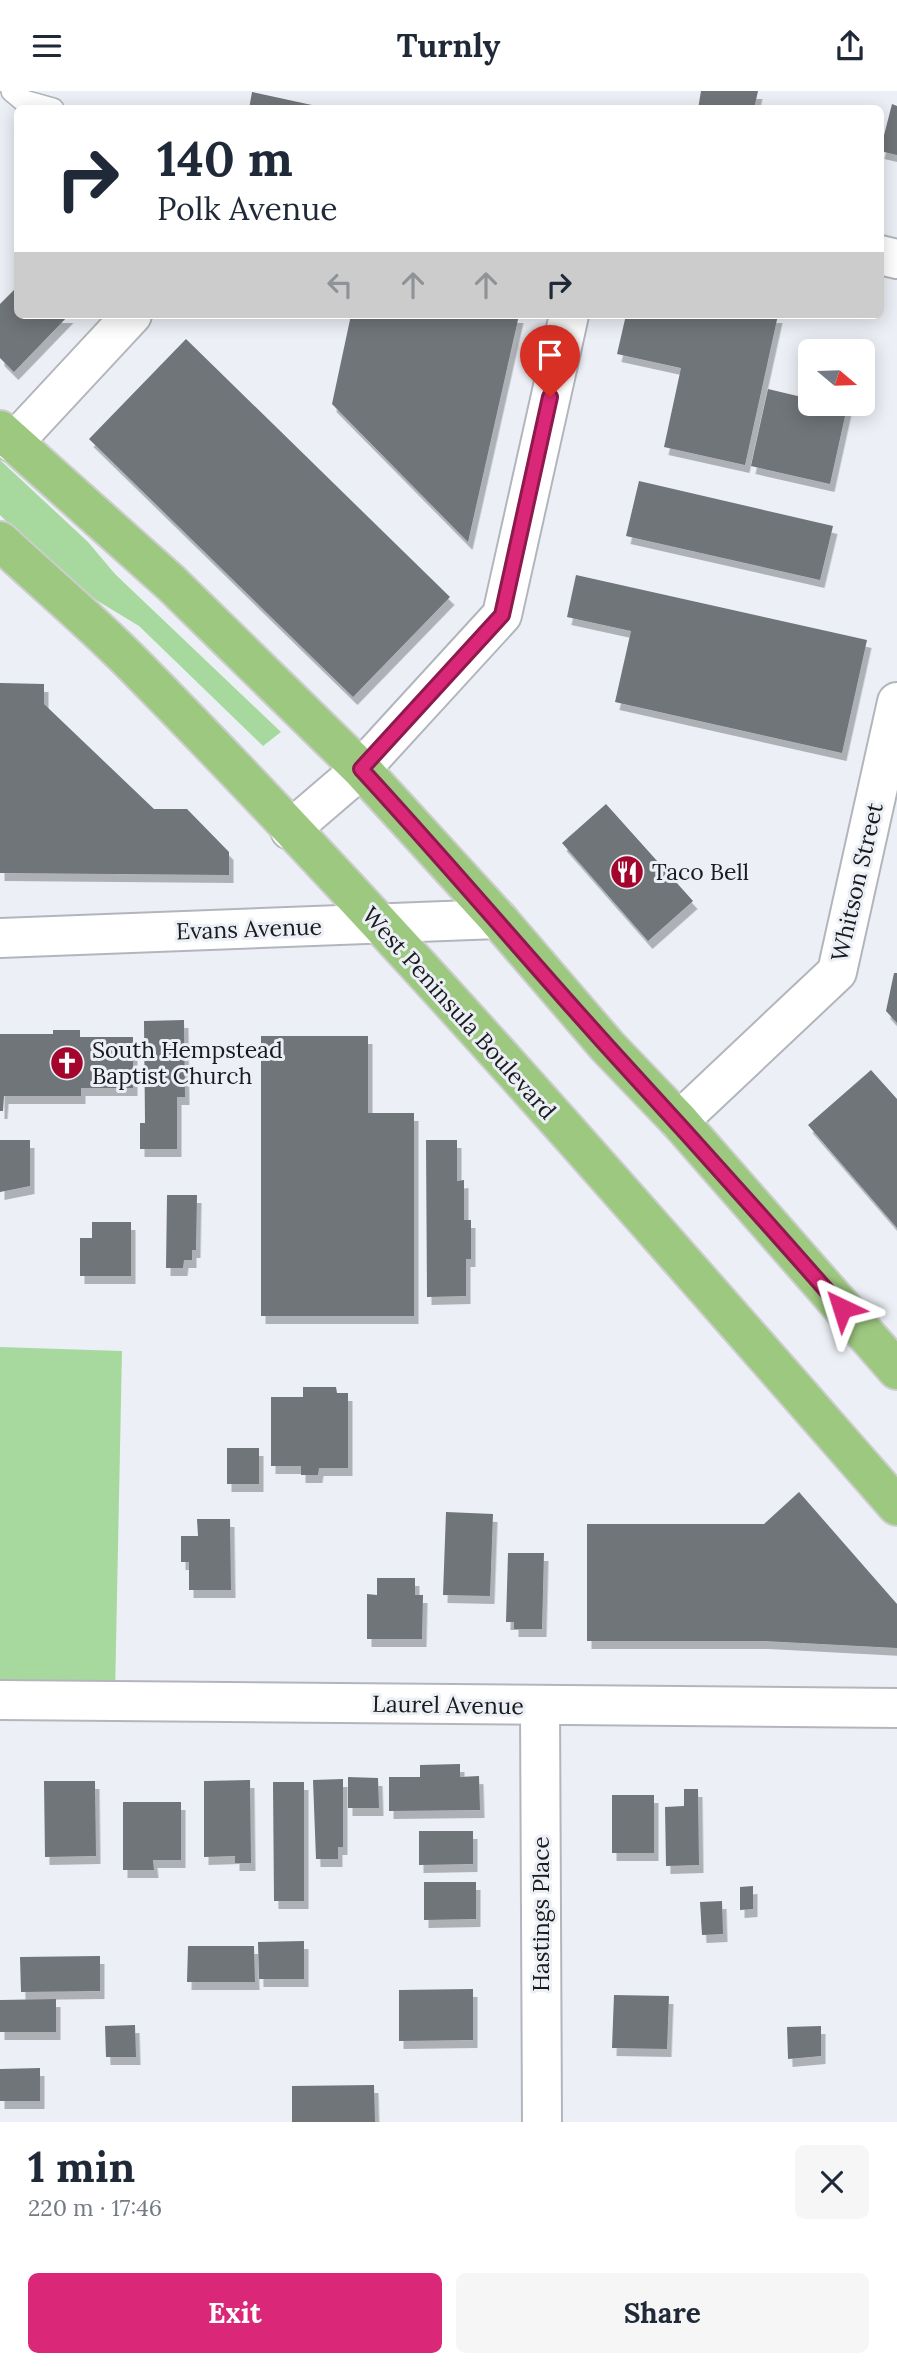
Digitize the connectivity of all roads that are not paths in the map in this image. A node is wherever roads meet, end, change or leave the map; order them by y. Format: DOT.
graph roads {
  1 [pos="12,91"];
  2 [pos="38,105"];
  3 [pos="128,319"];
  4 [pos="568,319"];
  5 [pos="6,436"];
  6 [pos="0,541"];
  7 [pos="897,702"];
  8 [pos="361,769"];
  9 [pos="290,830"];
  10 [pos="498,919"];
  11 [pos="379,923"];
  12 [pos="0,938"];
  13 [pos="679,1121"];
  14 [pos="897,1370"];
  15 [pos="897,1506"];
  16 [pos="0,1700"];
  17 [pos="540,1706"];
  18 [pos="897,1708"];
  19 [pos="541,2122"];
  1 -- 2 [label="lane"];
  3 -- 5 [label="street"];
  4 -- 8 [label="street"];
  5 -- 8 [label="main road"];
  6 -- 9 [label="main road, West Peninsula Boulevard"];
  7 -- 13 [label="street, Whitson Street"];
  8 -- 9 [label="street"];
  8 -- 10 [label="main road"];
  9 -- 11 [label="main road, West Peninsula Boulevard"];
  10 -- 11 [label="street, Evans Avenue"];
  10 -- 13 [label="main road"];
  11 -- 12 [label="street, Evans Avenue"];
  11 -- 15 [label="main road, West Peninsula Boulevard"];
  13 -- 14 [label="main road"];
  16 -- 17 [label="street, Laurel Avenue"];
  17 -- 18 [label="street, Laurel Avenue"];
  17 -- 19 [label="street, Hastings Place"];
}
